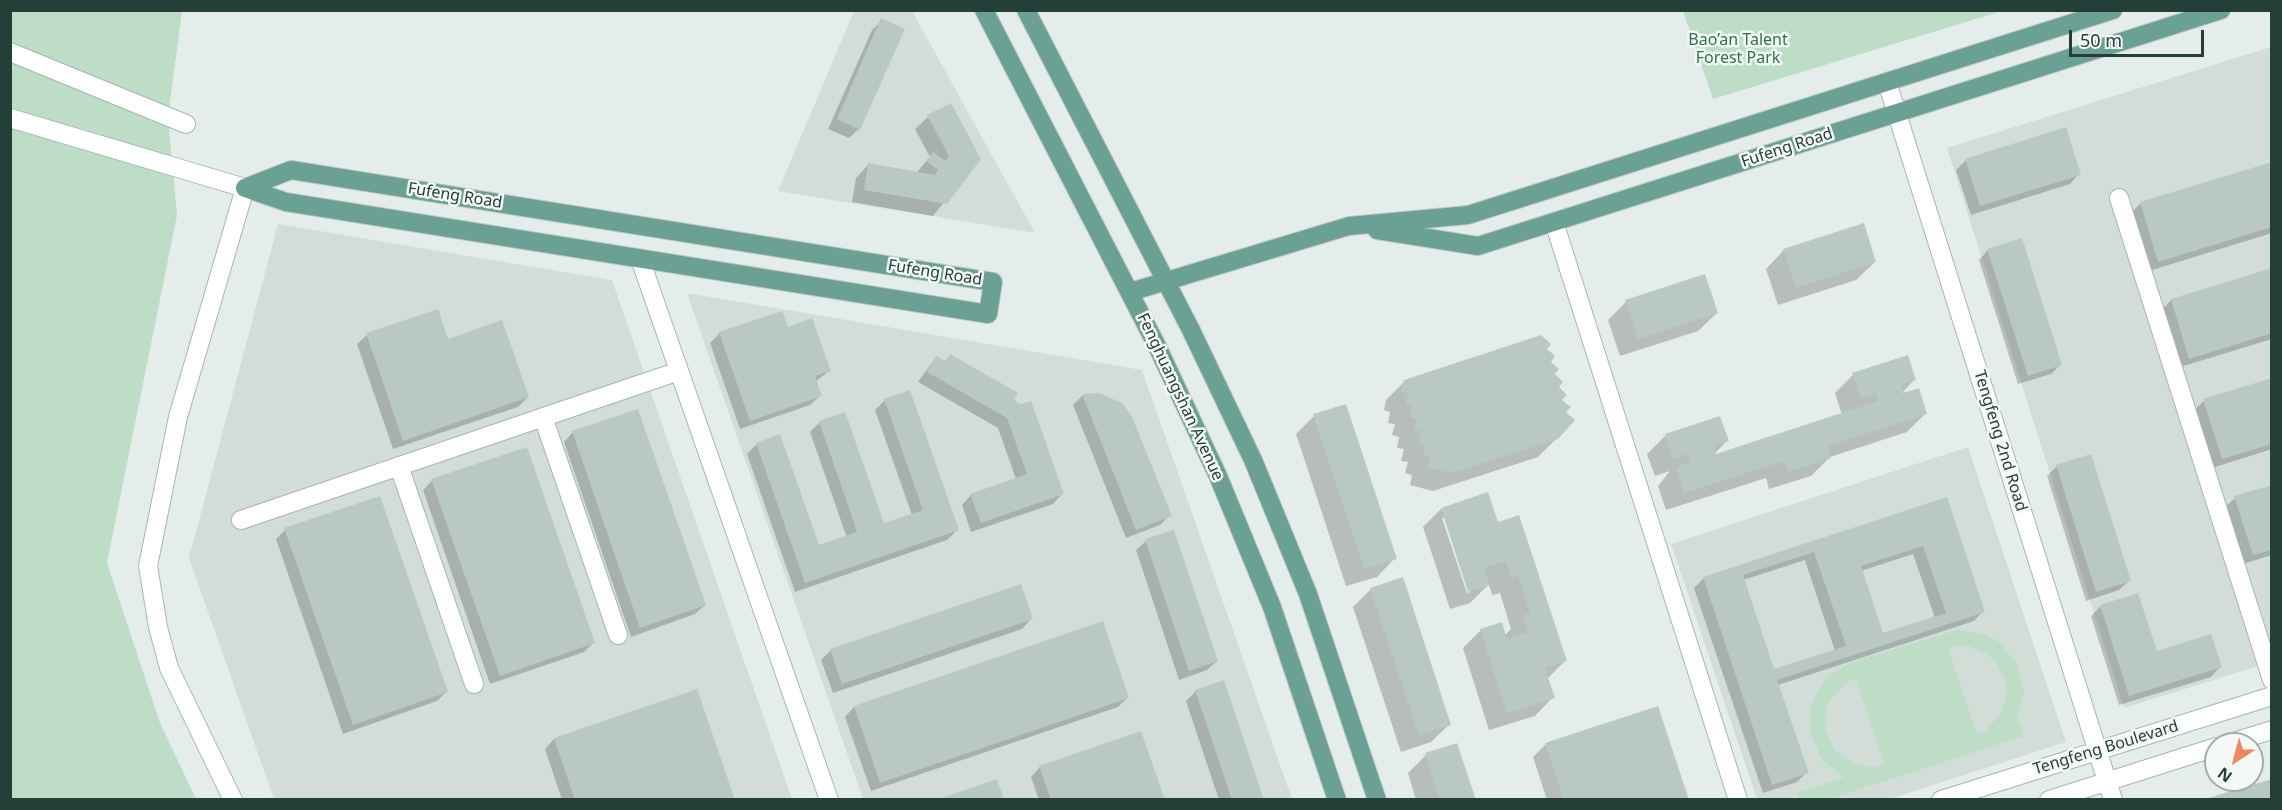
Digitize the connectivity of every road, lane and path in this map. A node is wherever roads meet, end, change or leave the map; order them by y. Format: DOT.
graph roads {
  1 [pos="984,10"];
  2 [pos="1026,10"];
  3 [pos="2113,10"];
  4 [pos="2221,10"];
  5 [pos="10,52"];
  6 [pos="1887,82"];
  7 [pos="1897,113"];
  8 [pos="10,117"];
  9 [pos="186,124"];
  10 [pos="245,188"];
  11 [pos="2119,198"];
  12 [pos="1554,222"];
  13 [pos="1348,226"];
  14 [pos="640,258"];
  15 [pos="1166,281"];
  16 [pos="1130,292"];
  17 [pos="679,371"];
  18 [pos="543,417"];
  19 [pos="399,466"];
  20 [pos="241,520"];
  21 [pos="618,635"];
  22 [pos="2271,680"];
  23 [pos="474,684"];
  24 [pos="2271,696"];
  25 [pos="2098,750"];
  26 [pos="2204,751"];
  27 [pos="2108,781"];
  28 [pos="233,800"];
  29 [pos="829,800"];
  30 [pos="1337,800"];
  31 [pos="1377,800"];
  32 [pos="1738,800"];
  33 [pos="1941,800"];
  34 [pos="2049,800"];
  35 [pos="2113,800"];
  1 -- 16 [label="main road, Fenghuangshan Avenue"];
  2 -- 15 [label="main road"];
  3 -- 6 [label="main road, Fufeng Road"];
  4 -- 7 [label="main road, Fufeng Road"];
  5 -- 9 [label="street"];
  6 -- 7 [label="street, Tengfeng 2nd Road"];
  6 -- 13 [label="main road, Fufeng Road"];
  7 -- 12 [label="main road, Fufeng Road"];
  7 -- 25 [label="street, Tengfeng 2nd Road"];
  8 -- 10 [label="street"];
  10 -- 14 [label="main road, Fufeng Road"];
  10 -- 14 [label="main road, Fufeng Road"];
  10 -- 28 [label="street"];
  11 -- 22 [label="street"];
  12 -- 13 [label="main road, Fufeng Road"];
  12 -- 32 [label="street"];
  13 -- 15 [label="main road, Fufeng Road"];
  14 -- 17 [label="street"];
  15 -- 16 [label="main road, Fufeng Road"];
  15 -- 31 [label="main road"];
  16 -- 30 [label="main road, Fenghuangshan Avenue"];
  17 -- 18 [label="street"];
  17 -- 29 [label="street"];
  18 -- 19 [label="street"];
  18 -- 21 [label="street"];
  19 -- 20 [label="street"];
  19 -- 23 [label="street"];
  24 -- 25 [label="street, Tengfeng Boulevard"];
  25 -- 27 [label="street, Tengfeng 2nd Road"];
  25 -- 33 [label="street, Tengfeng Boulevard"];
  26 -- 27 [label="street, Tengfeng Boulevard"];
  27 -- 34 [label="street, Tengfeng Boulevard"];
  27 -- 35 [label="street, Tengfeng 2nd Road"];
}
